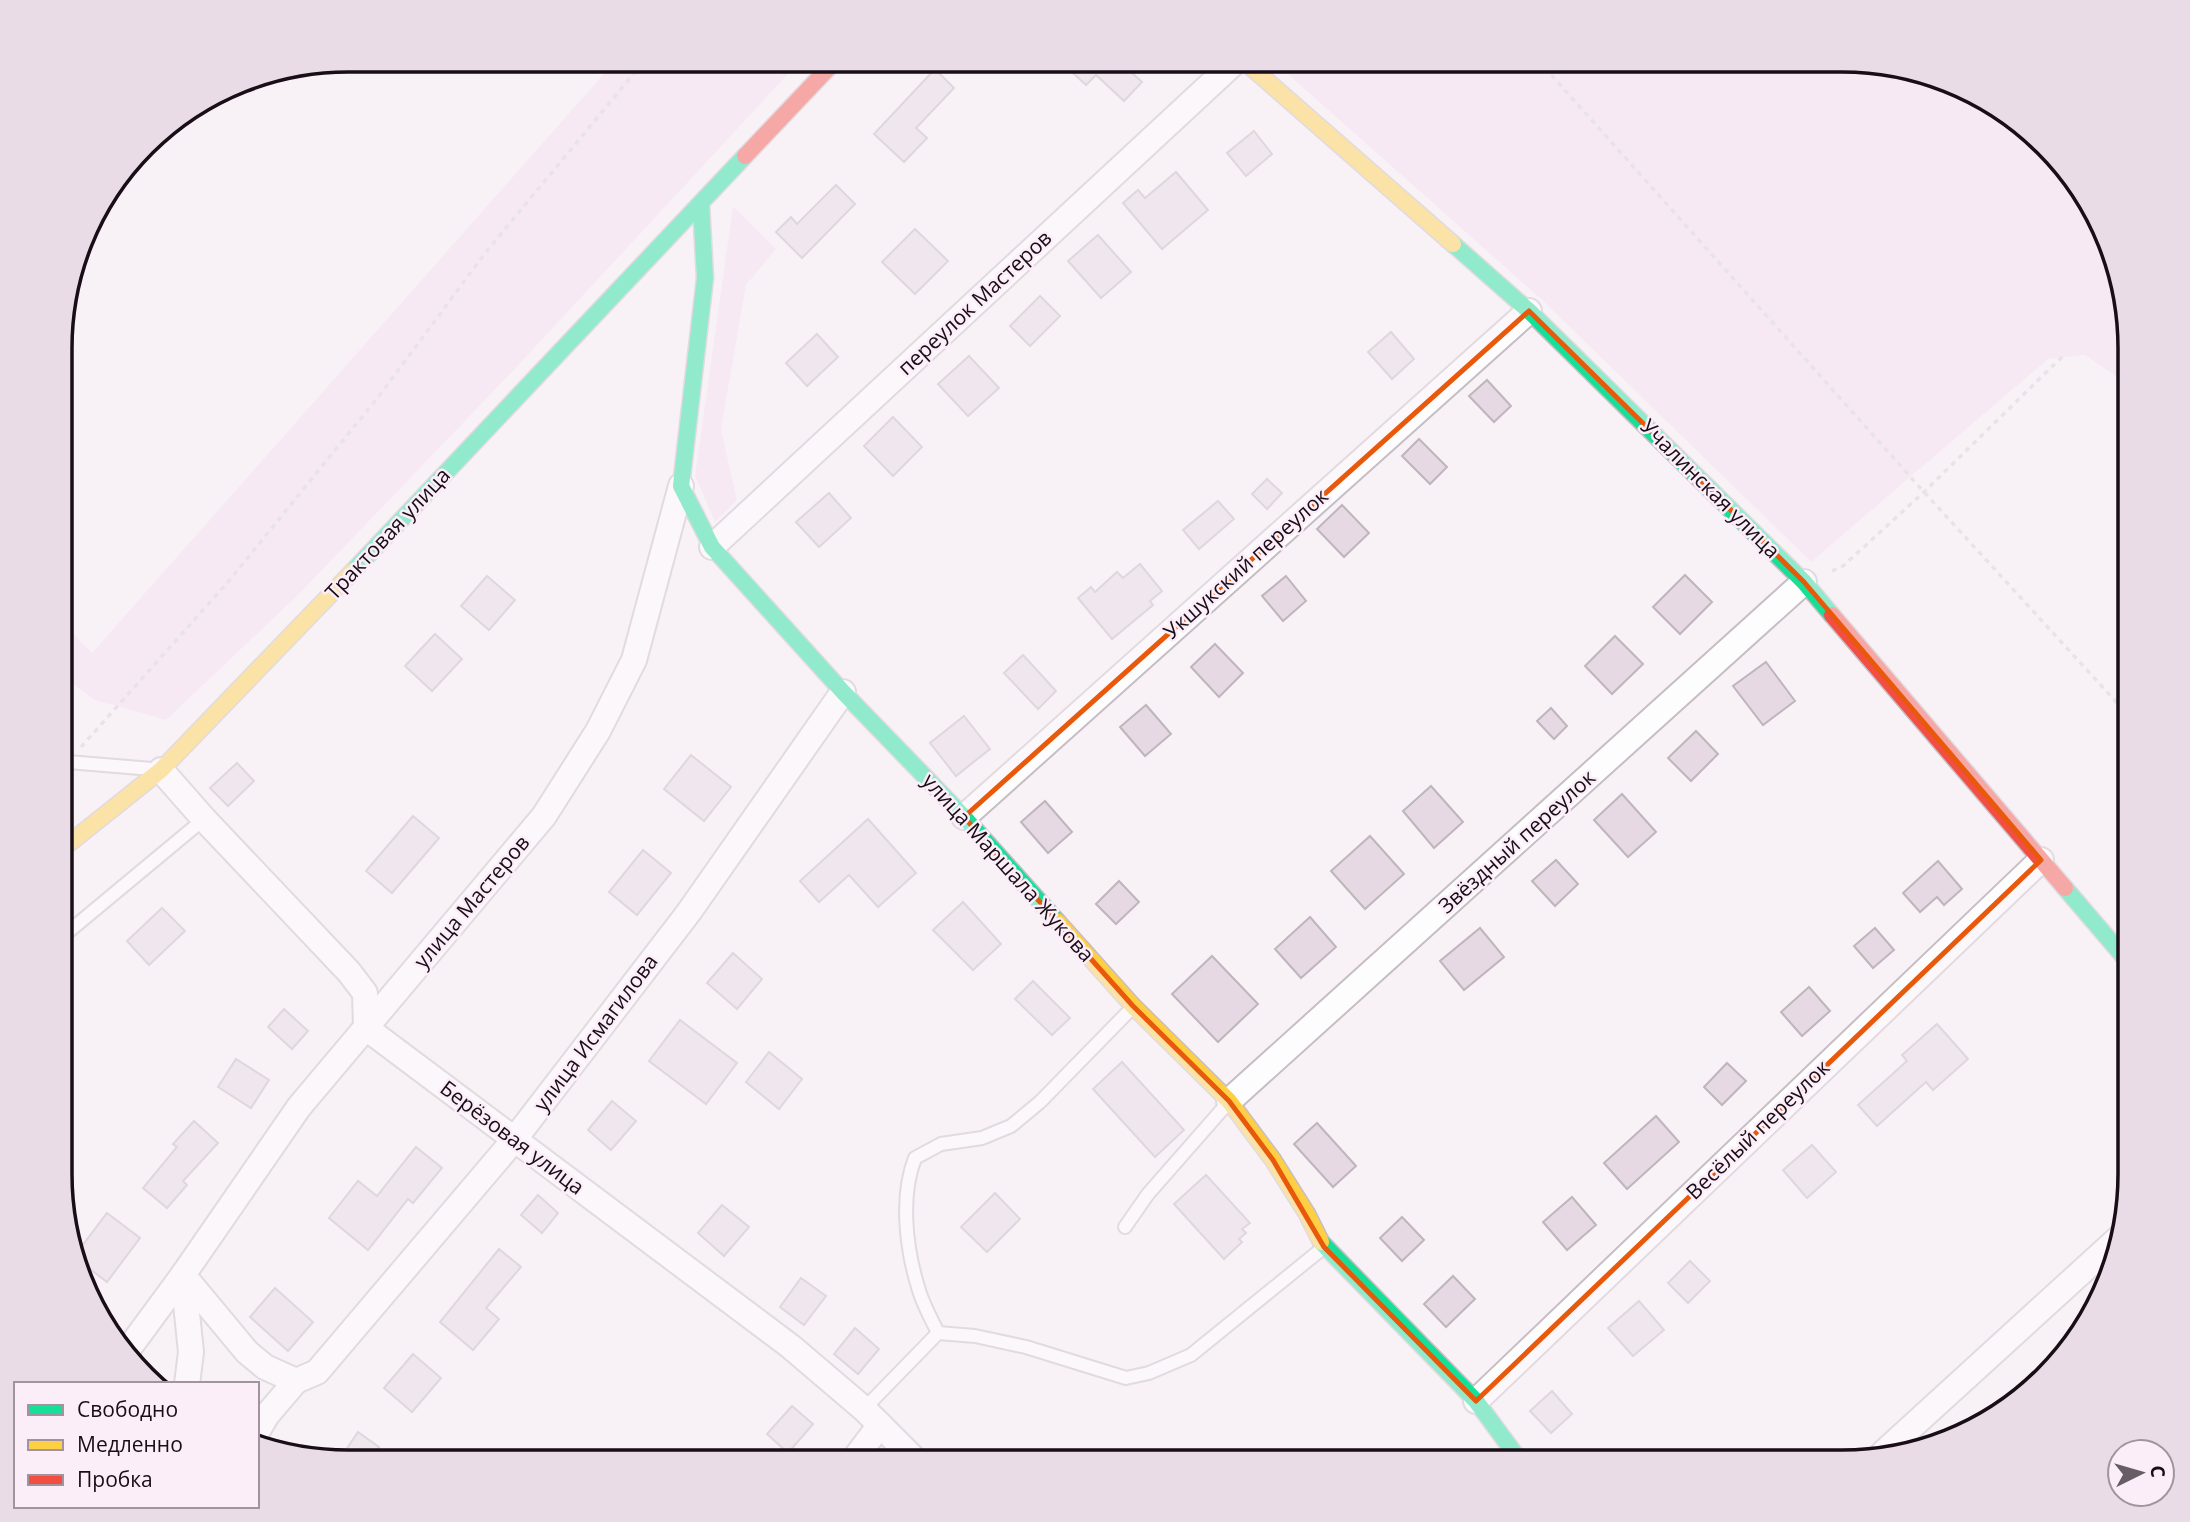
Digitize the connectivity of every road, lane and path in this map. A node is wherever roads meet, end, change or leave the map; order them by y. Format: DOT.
graph roads {
  1 [pos="635,72"];
  2 [pos="825,72"];
  3 [pos="1224,72"];
  4 [pos="1257,72"];
  5 [pos="1549,72"];
  6 [pos="701,204"];
  7 [pos="1529,311"];
  8 [pos="2063,356"];
  9 [pos="681,486"];
  10 [pos="1924,492"];
  11 [pos="712,547"];
  12 [pos="1804,582"];
  13 [pos="843,692"];
  14 [pos="2118,704"];
  15 [pos="72,752"];
  16 [pos="72,761"];
  17 [pos="161,770"];
  18 [pos="964,817"];
  19 [pos="204,819"];
  20 [pos="72,841"];
  21 [pos="2041,860"];
  22 [pos="72,929"];
  23 [pos="2118,950"];
  24 [pos="1133,1006"];
  25 [pos="366,1028"];
  26 [pos="1229,1101"];
  27 [pos="514,1140"];
  28 [pos="1125,1227"];
  29 [pos="1324,1247"];
  30 [pos="2109,1247"];
  31 [pos="183,1275"];
  32 [pos="938,1333"];
  33 [pos="132,1345"];
  34 [pos="296,1381"];
  35 [pos="187,1382"];
  36 [pos="1476,1401"];
  37 [pos="872,1417"];
  38 [pos="259,1429"];
  39 [pos="1891,1446"];
  40 [pos="857,1450"];
  41 [pos="905,1450"];
  42 [pos="1512,1450"];
  1 -- 15 [label="path"];
  2 -- 6 [label="street, Трактовая улица"];
  3 -- 11 [label="street, переулок Мастеров"];
  4 -- 7 [label="street, Учалинская улица"];
  5 -- 10 [label="path"];
  6 -- 9 [label="street"];
  6 -- 17 [label="street, Трактовая улица"];
  7 -- 12 [label="street, Учалинская улица"];
  7 -- 18 [label="street, Укшукский переулок"];
  8 -- 10 [label="path"];
  9 -- 11 [label="street, улица Маршала Жукова"];
  9 -- 25 [label="street, улица Мастеров"];
  10 -- 12 [label="path"];
  10 -- 14 [label="path"];
  11 -- 13 [label="street, улица Маршала Жукова"];
  12 -- 21 [label="street, Учалинская улица"];
  12 -- 26 [label="street, Звёздный переулок"];
  13 -- 18 [label="street, улица Маршала Жукова"];
  13 -- 27 [label="street, улица Исмагилова"];
  16 -- 17 [label="lane"];
  17 -- 19 [label="street"];
  17 -- 20 [label="street, Трактовая улица"];
  18 -- 24 [label="street, улица Маршала Жукова"];
  19 -- 22 [label="lane"];
  19 -- 25 [label="street"];
  21 -- 23 [label="street, Учалинская улица"];
  21 -- 36 [label="street, Весёлый переулок"];
  24 -- 26 [label="street, улица Маршала Жукова"];
  24 -- 32 [label="lane"];
  25 -- 27 [label="street, Берёзовая улица"];
  25 -- 31 [label="street, улица Мастеров"];
  26 -- 28 [label="lane"];
  26 -- 29 [label="street, улица Маршала Жукова"];
  27 -- 34 [label="street, улица Исмагилова"];
  27 -- 37 [label="street, Берёзовая улица"];
  29 -- 32 [label="lane"];
  29 -- 36 [label="street, улица Маршала Жукова"];
  30 -- 39 [label="street"];
  31 -- 33 [label="street"];
  31 -- 34 [label="street"];
  31 -- 35 [label="street"];
  32 -- 37 [label="lane"];
  34 -- 38 [label="street, улица Исмагилова"];
  36 -- 42 [label="street, улица Маршала Жукова"];
  37 -- 40 [label="street"];
  37 -- 41 [label="street, Берёзовая улица"];
}
